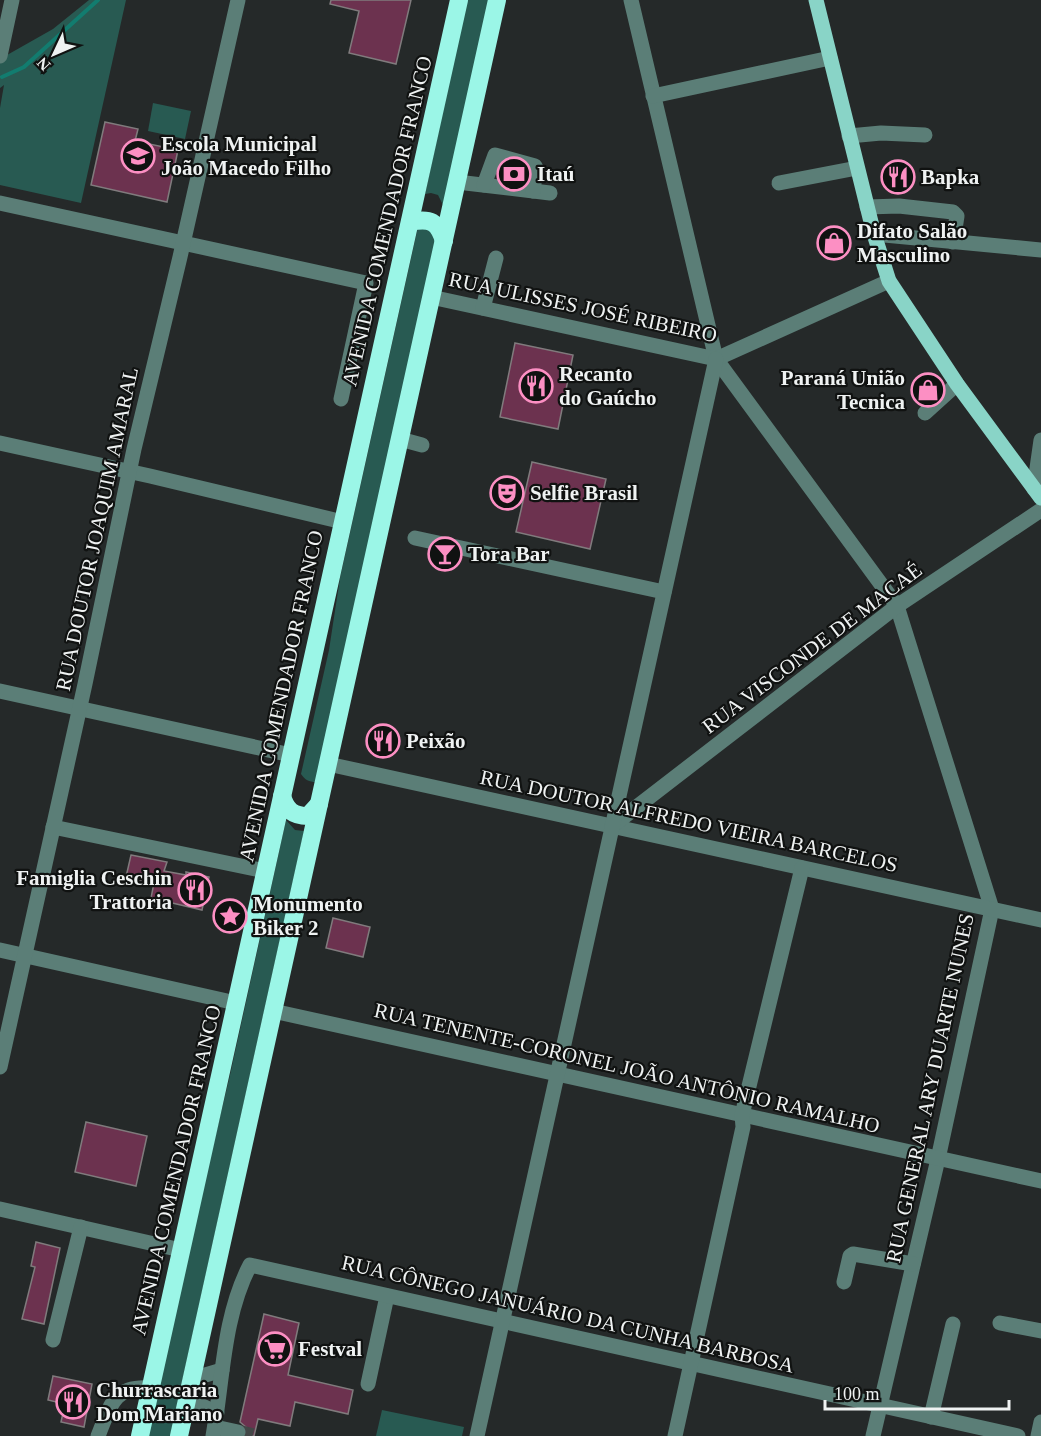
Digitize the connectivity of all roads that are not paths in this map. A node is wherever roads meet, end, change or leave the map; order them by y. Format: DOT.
graph roads {
  1 [pos="12,0"];
  2 [pos="238,0"];
  3 [pos="459,0"];
  4 [pos="497,0"];
  5 [pos="631,0"];
  6 [pos="816,0"];
  7 [pos="0,56"];
  8 [pos="830,58"];
  9 [pos="653,96"];
  10 [pos="925,135"];
  11 [pos="849,136"];
  12 [pos="857,168"];
  13 [pos="457,182"];
  14 [pos="779,183"];
  15 [pos="484,185"];
  16 [pos="533,191"];
  17 [pos="550,193"];
  18 [pos="0,203"];
  19 [pos="867,207"];
  20 [pos="410,222"];
  21 [pos="874,234"];
  22 [pos="444,241"];
  23 [pos="953,242"];
  24 [pos="183,243"];
  25 [pos="1041,250"];
  26 [pos="496,258"];
  27 [pos="889,281"];
  28 [pos="431,297"];
  29 [pos="483,308"];
  30 [pos="716,359"];
  31 [pos="957,384"];
  32 [pos="341,399"];
  33 [pos="924,413"];
  34 [pos="400,439"];
  35 [pos="1041,440"];
  36 [pos="0,443"];
  37 [pos="422,445"];
  38 [pos="129,472"];
  39 [pos="1037,493"];
  40 [pos="1041,510"];
  41 [pos="343,522"];
  42 [pos="415,538"];
  43 [pos="664,592"];
  44 [pos="897,606"];
  45 [pos="0,692"];
  46 [pos="80,709"];
  47 [pos="291,755"];
  48 [pos="328,764"];
  49 [pos="282,796"];
  50 [pos="319,804"];
  51 [pos="612,826"];
  52 [pos="53,827"];
  53 [pos="801,868"];
  54 [pos="265,871"];
  55 [pos="992,909"];
  56 [pos="1041,920"];
  57 [pos="0,950"];
  58 [pos="25,956"];
  59 [pos="236,1003"];
  60 [pos="273,1011"];
  61 [pos="0,1067"];
  62 [pos="557,1074"];
  63 [pos="742,1115"];
  64 [pos="938,1159"];
  65 [pos="1041,1181"];
  66 [pos="0,1209"];
  67 [pos="81,1227"];
  68 [pos="181,1250"];
  69 [pos="913,1264"];
  70 [pos="844,1282"];
  71 [pos="387,1296"];
  72 [pos="210,1297"];
  73 [pos="235,1301"];
  74 [pos="502,1321"];
  75 [pos="1000,1323"];
  76 [pos="953,1324"];
  77 [pos="1041,1331"];
  78 [pos="53,1341"];
  79 [pos="692,1363"];
  80 [pos="222,1370"];
  81 [pos="192,1379"];
  82 [pos="368,1384"];
  83 [pos="150,1388"];
  84 [pos="188,1400"];
  85 [pos="879,1405"];
  86 [pos="931,1417"];
  87 [pos="1041,1422"];
  88 [pos="215,1425"];
  89 [pos="238,1432"];
  90 [pos="98,1436"];
  91 [pos="140,1436"];
  92 [pos="180,1436"];
  93 [pos="477,1436"];
  94 [pos="675,1436"];
  95 [pos="873,1436"];
  96 [pos="1018,1436"];
  97 [pos="1038,1436"];
  1 -- 7 [label="street"];
  2 -- 24 [label="street, RUA DOUTOR JOAQUIM AMARAL"];
  3 -- 20 [label="highway, AVENIDA COMENDADOR FRANCO"];
  4 -- 13 [label="highway"];
  5 -- 9 [label="street, RUA GENERAL ARY DUARTE NUNES"];
  6 -- 8 [label="main road"];
  8 -- 9 [label="street"];
  8 -- 11 [label="main road"];
  9 -- 30 [label="street, RUA GENERAL ARY DUARTE NUNES"];
  10 -- 11 [label="street"];
  11 -- 12 [label="main road"];
  12 -- 14 [label="street"];
  12 -- 19 [label="main road"];
  13 -- 15 [label="street"];
  13 -- 22 [label="highway"];
  15 -- 16 [label="street"];
  15 -- 16 [label="street"];
  16 -- 17 [label="street"];
  18 -- 24 [label="street"];
  19 -- 21 [label="main road"];
  19 -- 23 [label="street"];
  20 -- 22 [label="highway"];
  20 -- 41 [label="highway, AVENIDA COMENDADOR FRANCO"];
  21 -- 23 [label="street"];
  21 -- 27 [label="main road"];
  22 -- 28 [label="highway"];
  23 -- 25 [label="street"];
  24 -- 32 [label="street"];
  24 -- 38 [label="street, RUA DOUTOR JOAQUIM AMARAL"];
  26 -- 29 [label="street"];
  27 -- 30 [label="street, RUA ULISSES JOSÉ RIBEIRO"];
  27 -- 31 [label="main road"];
  28 -- 29 [label="street, RUA ULISSES JOSÉ RIBEIRO"];
  28 -- 34 [label="highway"];
  29 -- 30 [label="street, RUA ULISSES JOSÉ RIBEIRO"];
  30 -- 43 [label="street"];
  30 -- 44 [label="street, RUA GENERAL ARY DUARTE NUNES"];
  31 -- 33 [label="street"];
  31 -- 39 [label="main road"];
  34 -- 37 [label="street"];
  34 -- 48 [label="highway"];
  35 -- 39 [label="street"];
  36 -- 38 [label="street"];
  38 -- 41 [label="street"];
  38 -- 46 [label="street, RUA DOUTOR JOAQUIM AMARAL"];
  40 -- 44 [label="street, RUA VISCONDE DE MACAÉ"];
  41 -- 47 [label="highway, AVENIDA COMENDADOR FRANCO"];
  42 -- 43 [label="street"];
  43 -- 51 [label="street"];
  44 -- 51 [label="street, RUA VISCONDE DE MACAÉ"];
  44 -- 55 [label="street, RUA GENERAL ARY DUARTE NUNES"];
  45 -- 46 [label="street"];
  46 -- 47 [label="street"];
  46 -- 52 [label="street, RUA DOUTOR JOAQUIM AMARAL"];
  47 -- 49 [label="highway, AVENIDA COMENDADOR FRANCO"];
  48 -- 50 [label="highway"];
  48 -- 51 [label="street, RUA DOUTOR ALFREDO VIEIRA BARCELOS"];
  49 -- 50 [label="highway"];
  49 -- 54 [label="highway, AVENIDA COMENDADOR FRANCO"];
  50 -- 60 [label="highway"];
  51 -- 53 [label="street, RUA DOUTOR ALFREDO VIEIRA BARCELOS"];
  51 -- 62 [label="street"];
  52 -- 54 [label="street"];
  52 -- 58 [label="street, RUA DOUTOR JOAQUIM AMARAL"];
  53 -- 55 [label="street, RUA DOUTOR ALFREDO VIEIRA BARCELOS"];
  53 -- 63 [label="street"];
  54 -- 59 [label="highway, AVENIDA COMENDADOR FRANCO"];
  55 -- 56 [label="street, RUA DOUTOR ALFREDO VIEIRA BARCELOS"];
  55 -- 64 [label="street, RUA GENERAL ARY DUARTE NUNES"];
  57 -- 58 [label="street"];
  58 -- 59 [label="street"];
  58 -- 61 [label="street, RUA DOUTOR JOAQUIM AMARAL"];
  59 -- 68 [label="highway, AVENIDA COMENDADOR FRANCO"];
  60 -- 62 [label="street, RUA TENENTE-CORONEL JOÃO ANTÔNIO RAMALHO"];
  60 -- 72 [label="highway"];
  62 -- 63 [label="street, RUA TENENTE-CORONEL JOÃO ANTÔNIO RAMALHO"];
  62 -- 74 [label="street"];
  63 -- 64 [label="street, RUA TENENTE-CORONEL JOÃO ANTÔNIO RAMALHO"];
  63 -- 79 [label="street"];
  64 -- 65 [label="street, RUA TENENTE-CORONEL JOÃO ANTÔNIO RAMALHO"];
  64 -- 69 [label="street, RUA GENERAL ARY DUARTE NUNES"];
  66 -- 67 [label="street"];
  67 -- 68 [label="street"];
  67 -- 78 [label="street"];
  68 -- 83 [label="highway, AVENIDA COMENDADOR FRANCO"];
  69 -- 70 [label="street"];
  69 -- 85 [label="street, RUA GENERAL ARY DUARTE NUNES"];
  71 -- 73 [label="street, RUA CÔNEGO JANUÁRIO DA CUNHA BARBOSA"];
  71 -- 74 [label="street, RUA CÔNEGO JANUÁRIO DA CUNHA BARBOSA"];
  71 -- 82 [label="street"];
  72 -- 73 [label="street"];
  72 -- 81 [label="highway"];
  73 -- 80 [label="street"];
  74 -- 79 [label="street, RUA CÔNEGO JANUÁRIO DA CUNHA BARBOSA"];
  74 -- 93 [label="street"];
  75 -- 77 [label="street"];
  76 -- 86 [label="street"];
  79 -- 85 [label="street, RUA CÔNEGO JANUÁRIO DA CUNHA BARBOSA"];
  79 -- 94 [label="street"];
  80 -- 81 [label="street"];
  80 -- 88 [label="street"];
  81 -- 84 [label="highway"];
  83 -- 90 [label="street"];
  83 -- 91 [label="highway, AVENIDA COMENDADOR FRANCO"];
  84 -- 88 [label="street"];
  84 -- 92 [label="highway"];
  85 -- 86 [label="street, RUA CÔNEGO JANUÁRIO DA CUNHA BARBOSA"];
  85 -- 95 [label="street, RUA GENERAL ARY DUARTE NUNES"];
  86 -- 96 [label="street, RUA CÔNEGO JANUÁRIO DA CUNHA BARBOSA"];
  87 -- 97 [label="street"];
  88 -- 89 [label="street"];
}
